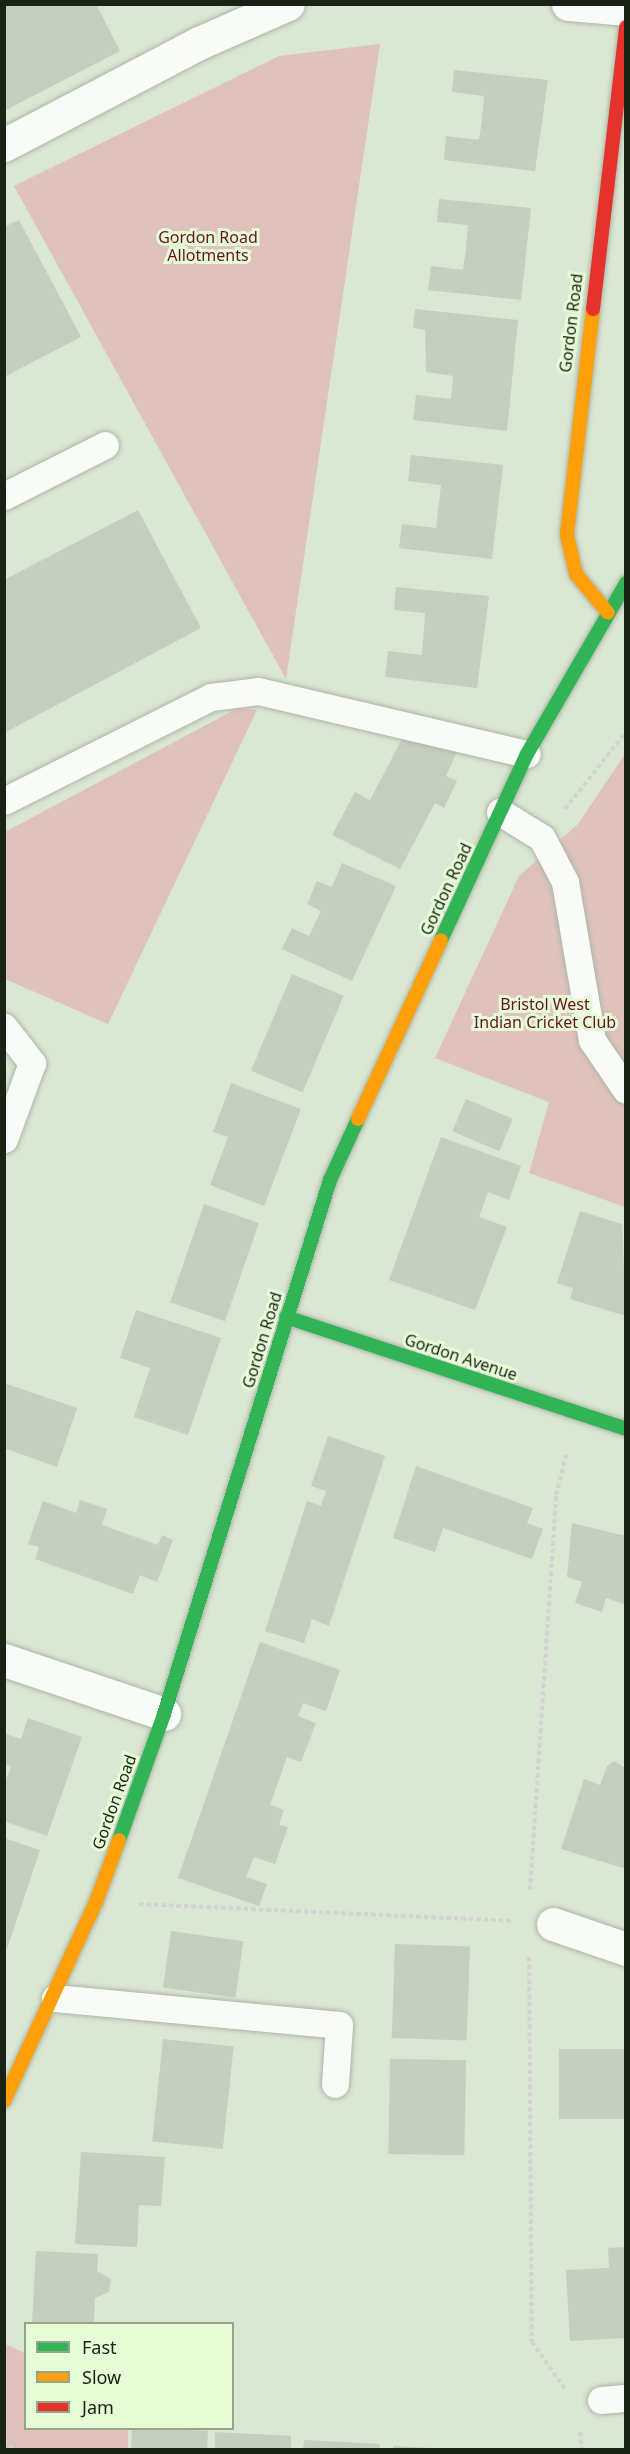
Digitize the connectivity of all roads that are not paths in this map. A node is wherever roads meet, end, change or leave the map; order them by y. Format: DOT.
graph roads {
  1 [pos="568,4"];
  2 [pos="270,8"];
  3 [pos="626,9"];
  4 [pos="626,27"];
  5 [pos="4,145"];
  6 [pos="105,445"];
  7 [pos="4,496"];
  8 [pos="626,583"];
  9 [pos="608,613"];
  10 [pos="527,754"];
  11 [pos="4,801"];
  12 [pos="500,812"];
  13 [pos="4,1027"];
  14 [pos="626,1090"];
  15 [pos="4,1139"];
  16 [pos="286,1317"];
  17 [pos="626,1429"];
  18 [pos="4,1660"];
  19 [pos="164,1714"];
  20 [pos="553,1924"];
  21 [pos="626,1949"];
  22 [pos="55,1998"];
  23 [pos="335,2084"];
  24 [pos="4,2101"];
  1 -- 3 [label="street"];
  2 -- 5 [label="street"];
  4 -- 9 [label="main road, Gordon Road"];
  6 -- 7 [label="lane"];
  8 -- 9 [label="main road, Gordon Road"];
  9 -- 10 [label="main road, Gordon Road"];
  10 -- 11 [label="lane"];
  10 -- 12 [label="main road, Gordon Road"];
  12 -- 14 [label="lane"];
  12 -- 16 [label="main road, Gordon Road"];
  13 -- 15 [label="lane"];
  16 -- 17 [label="main road, Gordon Avenue"];
  16 -- 19 [label="main road, Gordon Road"];
  18 -- 19 [label="street"];
  19 -- 22 [label="main road, Gordon Road"];
  20 -- 21 [label="street"];
  22 -- 23 [label="lane"];
  22 -- 24 [label="main road, Gordon Road"];
}
